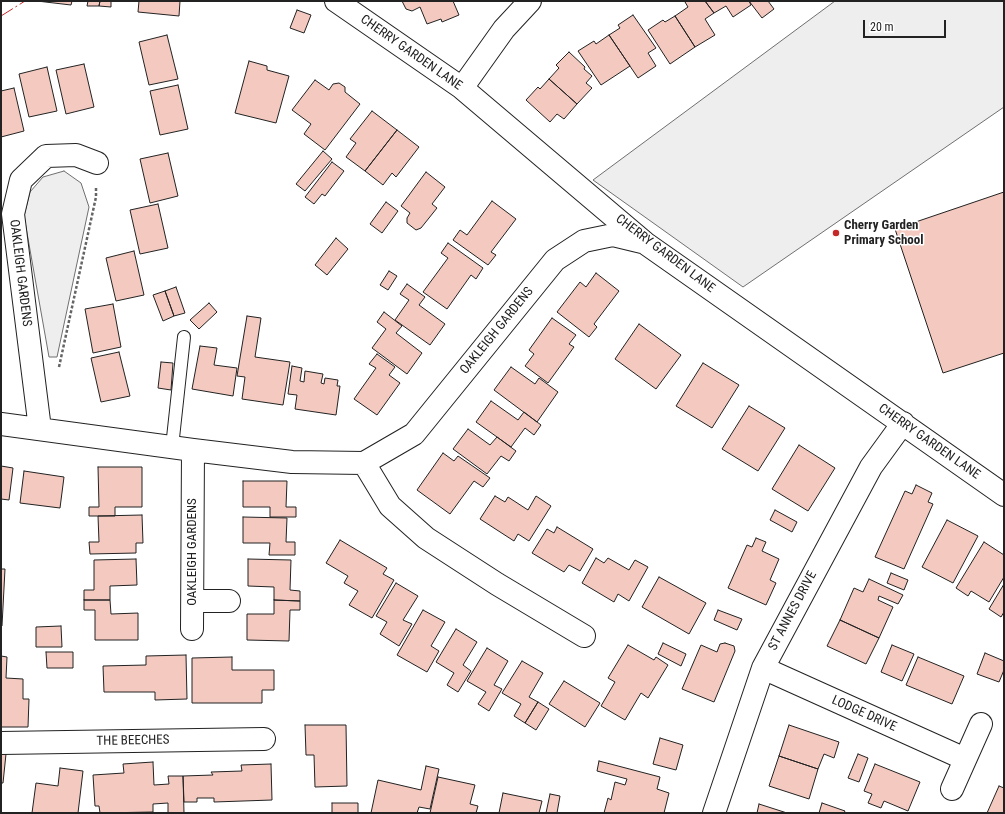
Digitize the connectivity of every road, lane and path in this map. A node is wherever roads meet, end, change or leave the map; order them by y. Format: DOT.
graph roads {
  1 [pos="336,1"];
  2 [pos="530,1"];
  3 [pos="462,88"];
  4 [pos="97,163"];
  5 [pos="645,242"];
  6 [pos="184,337"];
  7 [pos="36,398"];
  8 [pos="903,423"];
  9 [pos="1,424"];
  10 [pos="40,429"];
  11 [pos="182,449"];
  12 [pos="364,463"];
  13 [pos="1004,495"];
  14 [pos="193,601"];
  15 [pos="229,601"];
  16 [pos="192,629"];
  17 [pos="584,636"];
  18 [pos="762,668"];
  19 [pos="980,724"];
  20 [pos="264,739"];
  21 [pos="1,743"];
  22 [pos="965,759"];
  23 [pos="952,789"];
  24 [pos="714,813"];
  1 -- 3 [label="street, CHERRY GARDEN LANE"];
  2 -- 3 [label="street"];
  3 -- 5 [label="street, CHERRY GARDEN LANE"];
  4 -- 7 [label="path"];
  4 -- 7 [label="street, OAKLEIGH GARDENS"];
  5 -- 8 [label="street, CHERRY GARDEN LANE"];
  5 -- 12 [label="street, OAKLEIGH GARDENS"];
  6 -- 11 [label="lane"];
  7 -- 10 [label="street, OAKLEIGH GARDENS"];
  8 -- 13 [label="street, CHERRY GARDEN LANE"];
  8 -- 18 [label="street, ST ANNES DRIVE"];
  9 -- 10 [label="street"];
  10 -- 11 [label="street"];
  11 -- 12 [label="street"];
  11 -- 14 [label="street, OAKLEIGH GARDENS"];
  12 -- 17 [label="street"];
  14 -- 15 [label="street"];
  14 -- 16 [label="street, OAKLEIGH GARDENS"];
  18 -- 22 [label="street, LODGE DRIVE"];
  18 -- 24 [label="street, ST ANNES DRIVE"];
  19 -- 22 [label="street"];
  20 -- 21 [label="street, THE BEECHES"];
  22 -- 23 [label="street"];
}
